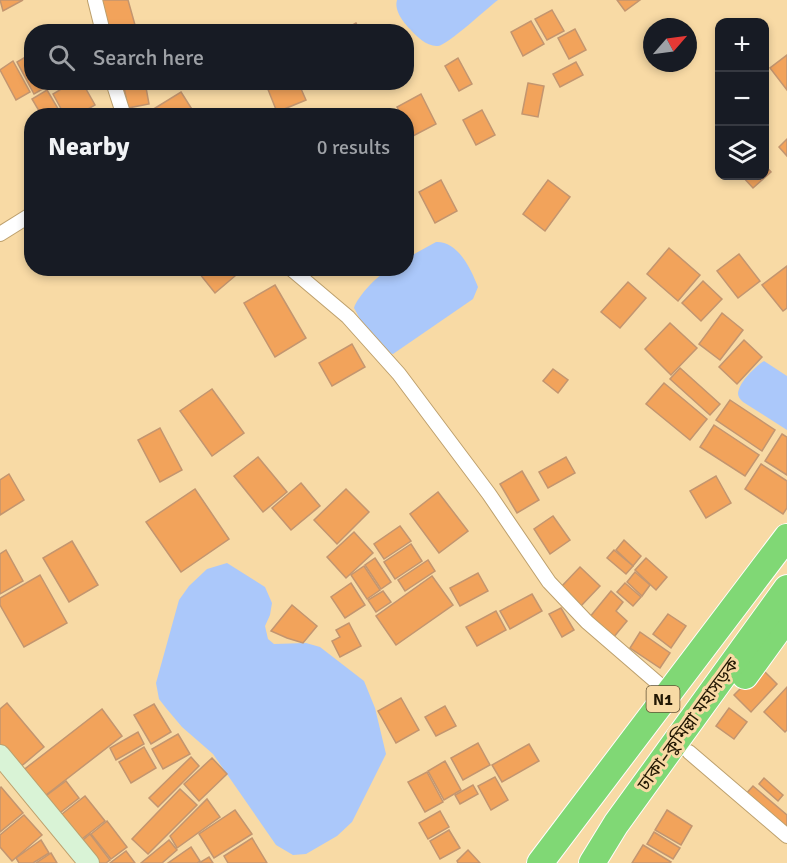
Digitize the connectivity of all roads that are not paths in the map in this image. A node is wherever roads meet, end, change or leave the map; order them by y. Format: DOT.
graph roads {
  1 [pos="95,0"];
  2 [pos="101,24"];
  3 [pos="116,90"];
  4 [pos="121,108"];
  5 [pos="24,219"];
  6 [pos="0,234"];
  7 [pos="299,276"];
  8 [pos="787,537"];
  9 [pos="787,588"];
  10 [pos="787,618"];
  11 [pos="668,692"];
  12 [pos="689,752"];
  13 [pos="0,755"];
  14 [pos="787,836"];
  15 [pos="89,863"];
  16 [pos="540,863"];
  17 [pos="592,863"];
  18 [pos="609,863"];
  1 -- 2 [label="street"];
  3 -- 4 [label="street"];
  5 -- 6 [label="street"];
  7 -- 11 [label="street"];
  8 -- 11 [label="highway, ঢাকা–কুমিল্লা মহাসড়ক / N1"];
  9 -- 17 [label="highway, ঢাকা–কুমিল্লা মহাসড়ক / N1"];
  10 -- 12 [label="highway"];
  11 -- 16 [label="highway, ঢাকা–কুমিল্লা মহাসড়ক / N1"];
  12 -- 14 [label="street"];
  12 -- 18 [label="highway"];
  13 -- 15 [label="main road"];
}
